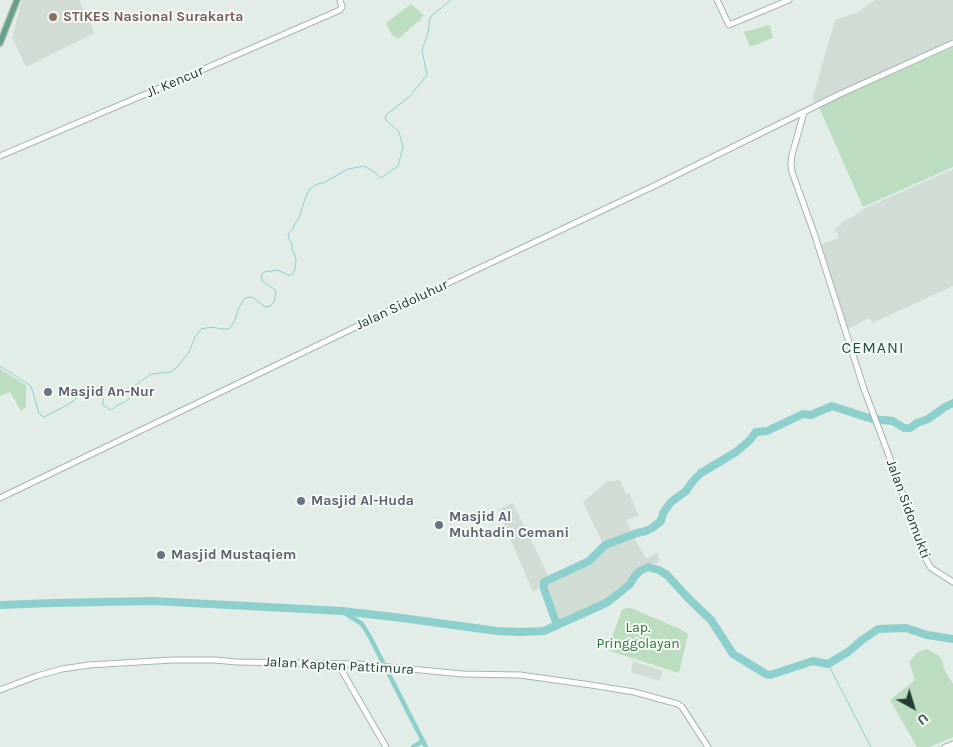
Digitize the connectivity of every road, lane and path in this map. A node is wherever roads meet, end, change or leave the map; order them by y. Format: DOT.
graph roads {
  1 [pos="17,0"];
  2 [pos="340,0"];
  3 [pos="717,0"];
  4 [pos="789,0"];
  5 [pos="953,43"];
  6 [pos="0,44"];
  7 [pos="804,112"];
  8 [pos="0,156"];
  9 [pos="0,498"];
  10 [pos="953,582"];
  11 [pos="338,664"];
  12 [pos="0,690"];
  13 [pos="953,744"];
  14 [pos="386,747"];
  15 [pos="708,747"];
  16 [pos="945,747"];
  1 -- 6 [label="main road"];
  2 -- 8 [label="main road, Jl. Kencur"];
  3 -- 4 [label="main road"];
  5 -- 7 [label="main road, Jalan Sidoluhur"];
  7 -- 9 [label="main road, Jalan Sidoluhur"];
  7 -- 10 [label="main road, Jalan Sidomukti"];
  11 -- 12 [label="main road, Jalan Kapten Pattimura"];
  11 -- 14 [label="main road"];
  11 -- 15 [label="main road, Jalan Kapten Pattimura"];
  13 -- 16 [label="main road"];
}
